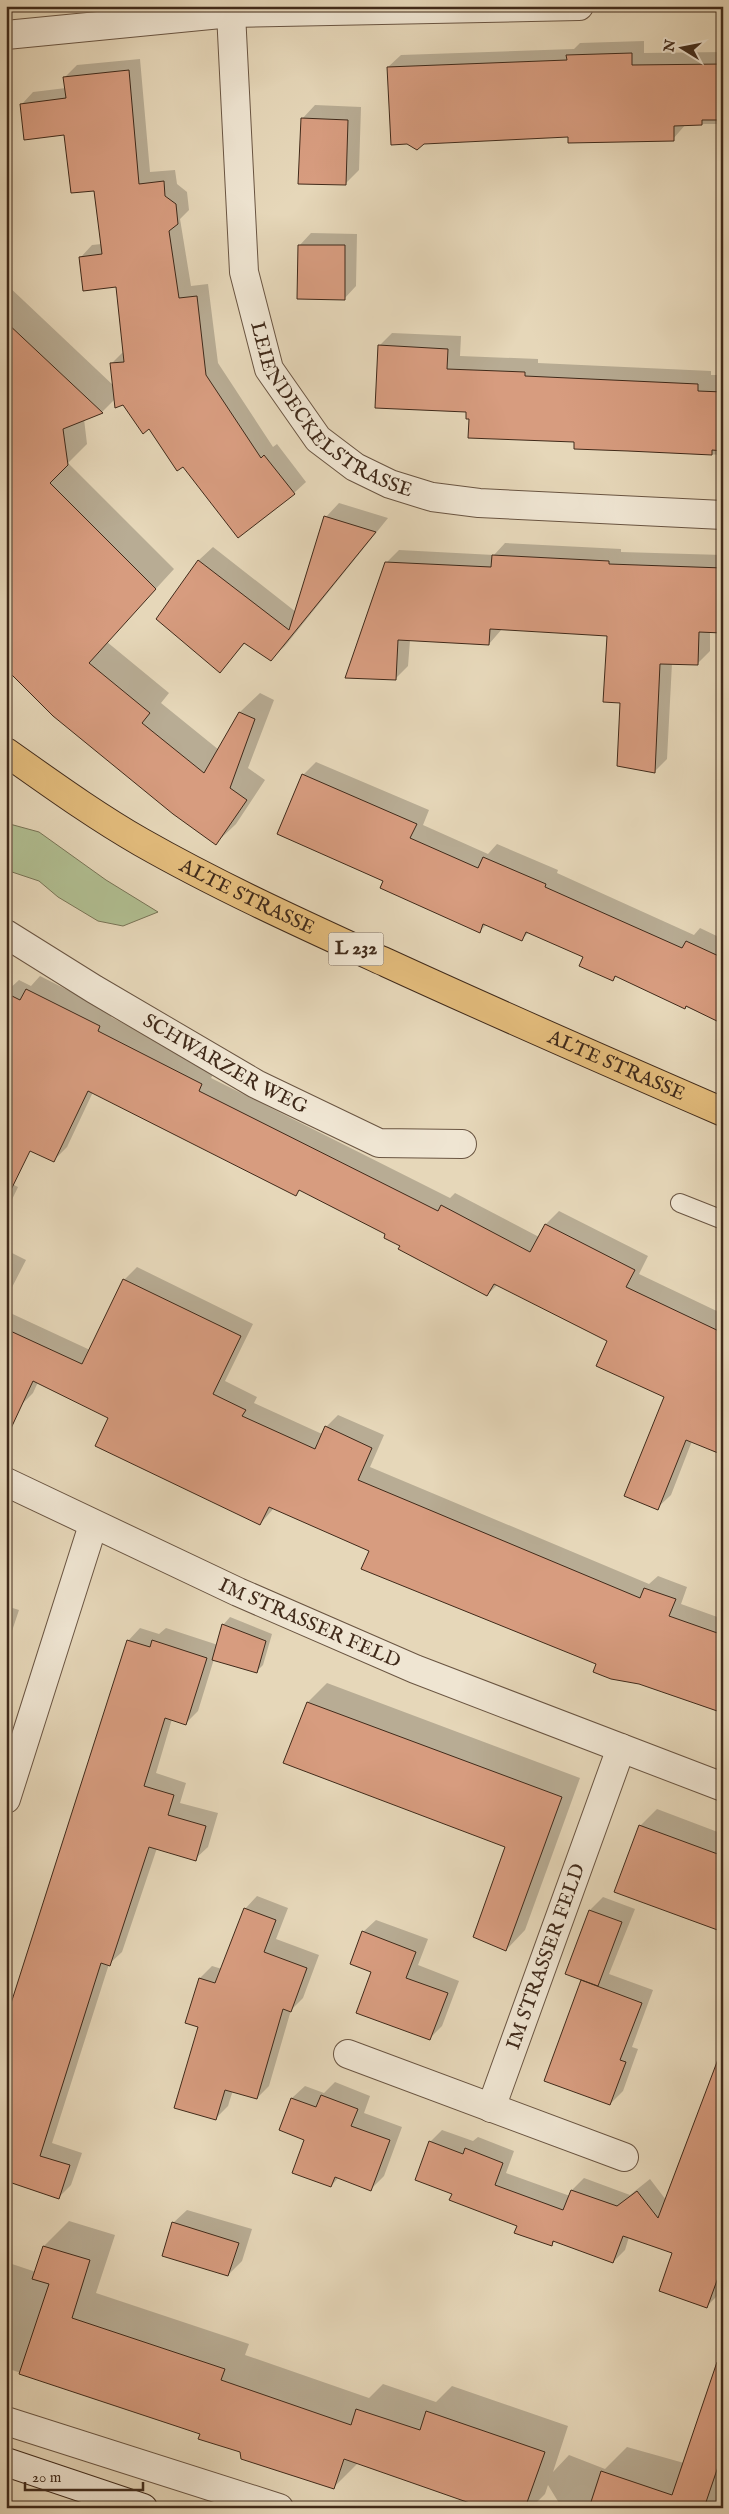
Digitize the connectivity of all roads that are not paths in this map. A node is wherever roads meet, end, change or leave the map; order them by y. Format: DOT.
graph roads {
  1 [pos="579,6"];
  2 [pos="231,13"];
  3 [pos="6,35"];
  4 [pos="723,515"];
  5 [pos="6,752"];
  6 [pos="6,934"];
  7 [pos="723,1112"];
  8 [pos="462,1144"];
  9 [pos="680,1203"];
  10 [pos="723,1220"];
  11 [pos="6,1482"];
  12 [pos="93,1525"];
  13 [pos="621,1748"];
  14 [pos="723,1787"];
  15 [pos="6,1799"];
  16 [pos="348,2054"];
  17 [pos="491,2108"];
  18 [pos="624,2156"];
  19 [pos="6,2420"];
  20 [pos="6,2462"];
  21 [pos="143,2508"];
  22 [pos="279,2508"];
  1 -- 2 [label="street"];
  2 -- 3 [label="street"];
  2 -- 4 [label="street, LEIENDECKELSTRASSE"];
  5 -- 7 [label="main road, ALTE STRASSE / L 232"];
  6 -- 8 [label="street, SCHWARZER WEG"];
  9 -- 10 [label="lane"];
  11 -- 12 [label="street, IM STRASSER FELD"];
  12 -- 13 [label="street, IM STRASSER FELD"];
  12 -- 15 [label="street"];
  13 -- 14 [label="street, IM STRASSER FELD"];
  13 -- 17 [label="street, IM STRASSER FELD"];
  16 -- 17 [label="street"];
  17 -- 18 [label="street"];
  19 -- 22 [label="street"];
  20 -- 21 [label="street"];
}
